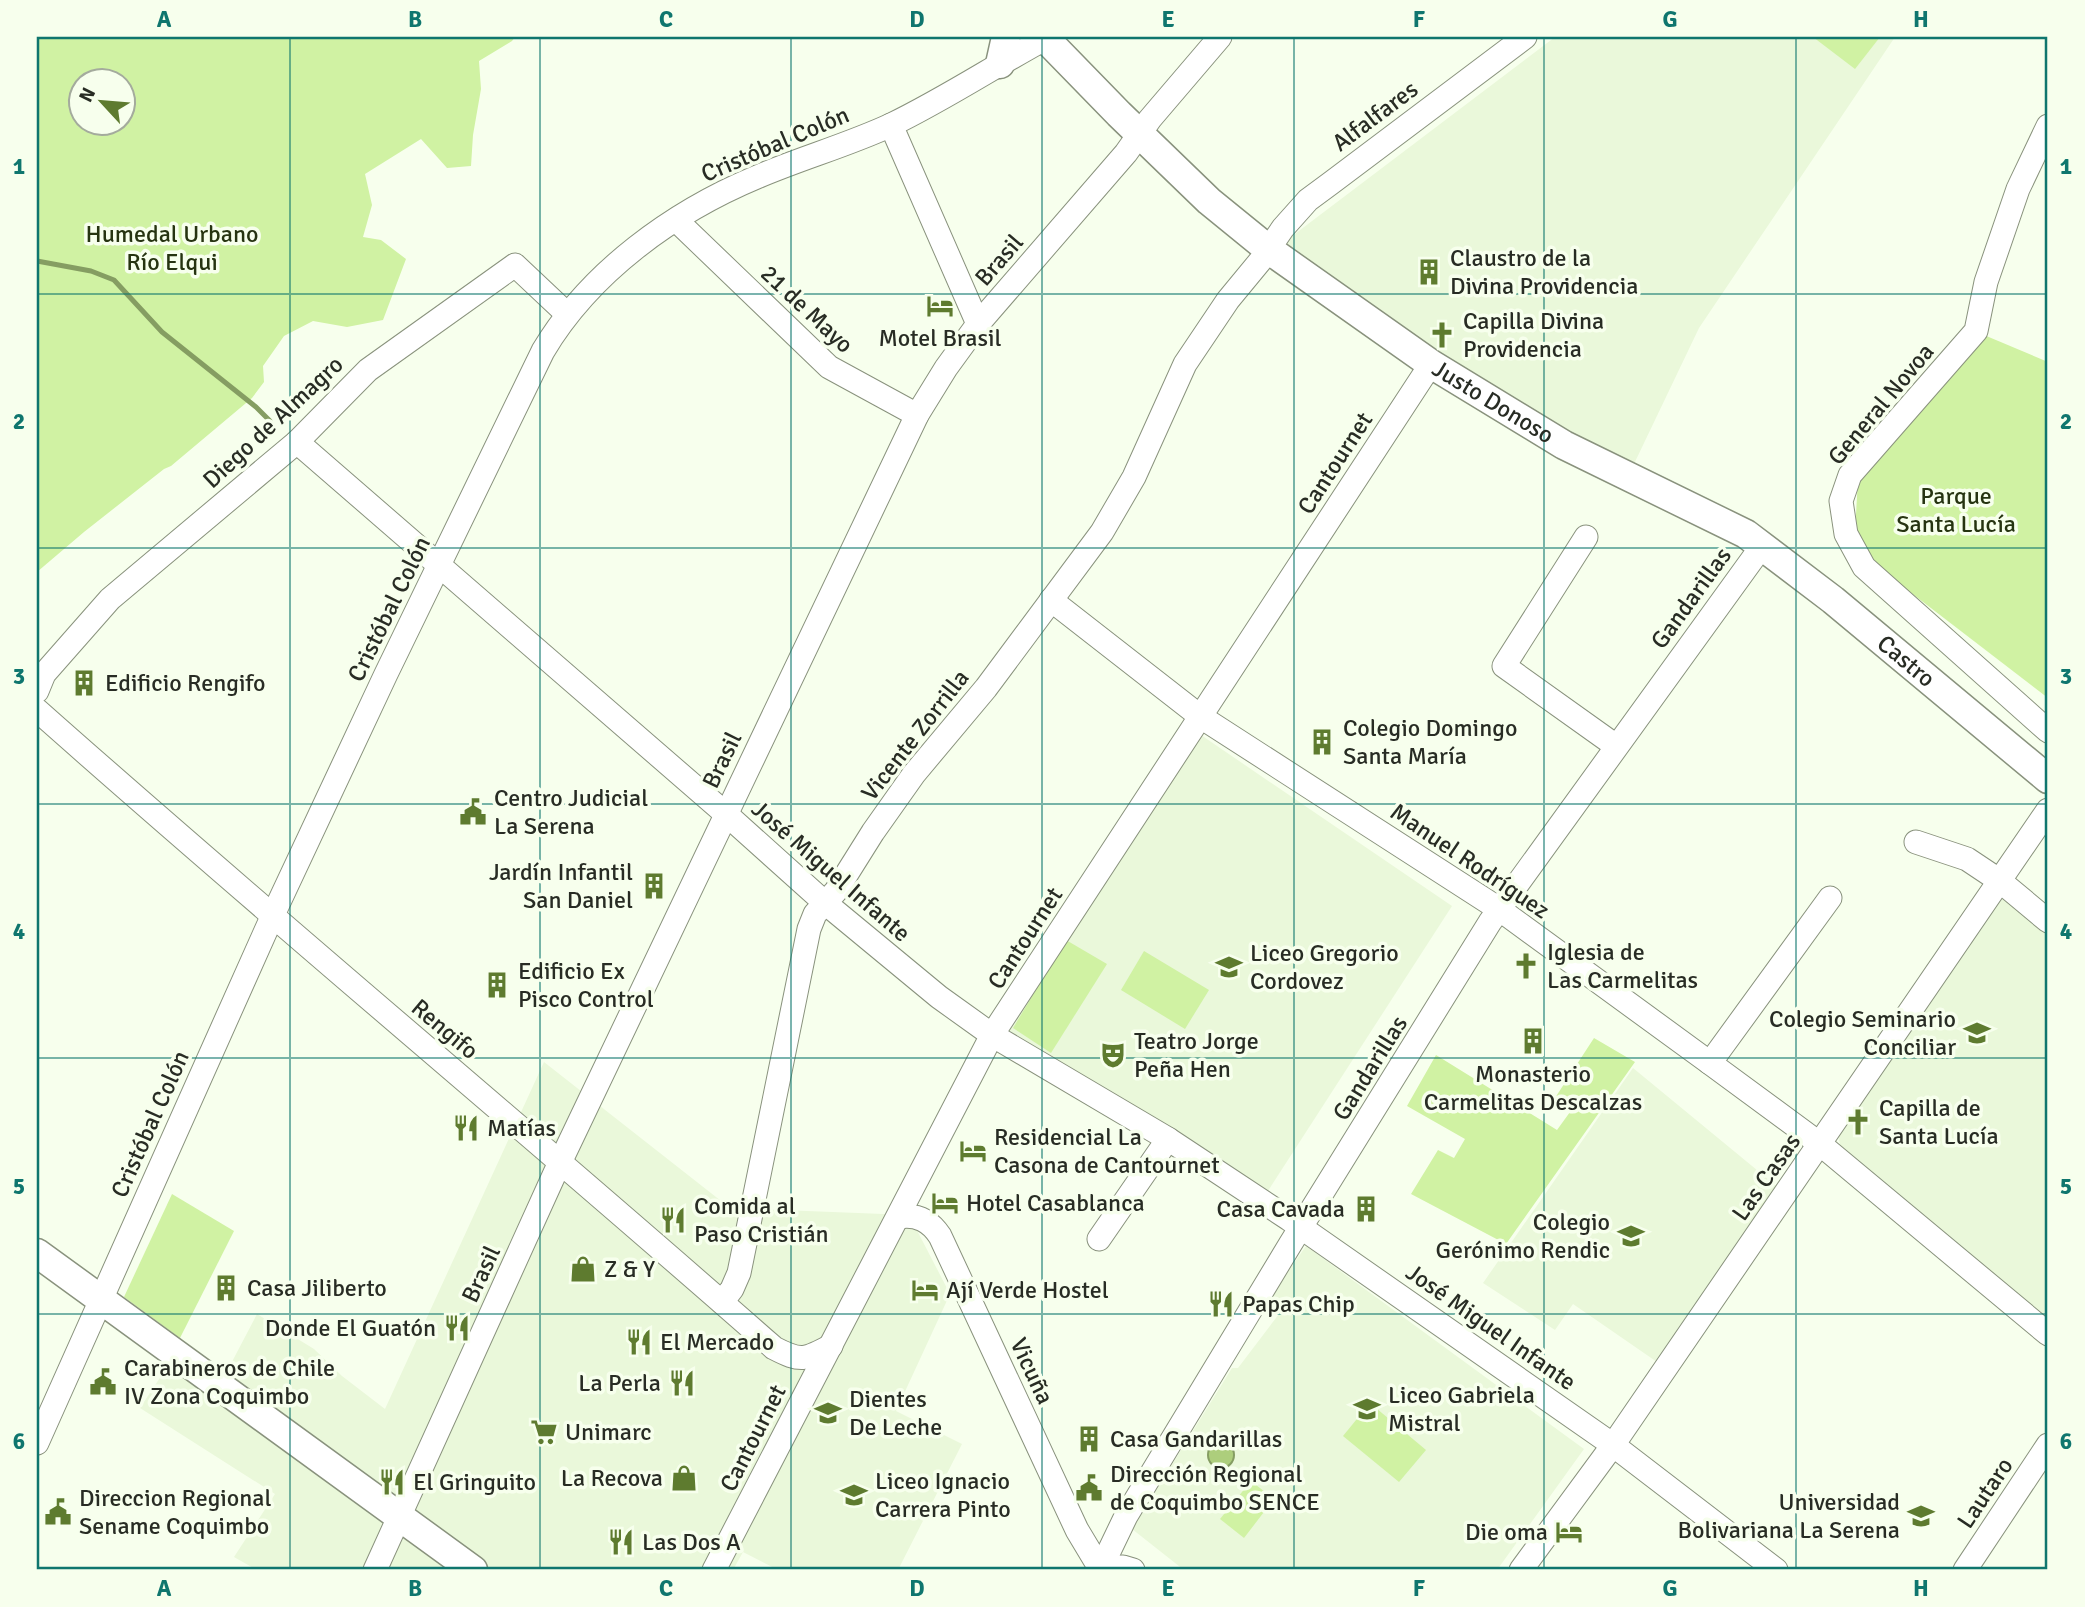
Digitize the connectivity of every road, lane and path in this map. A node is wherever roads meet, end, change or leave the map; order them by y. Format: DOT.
graph roads {
  1 [pos="1051,37"];
  2 [pos="1220,37"];
  3 [pos="1525,37"];
  4 [pos="1003,50"];
  5 [pos="891,125"];
  6 [pos="2048,126"];
  7 [pos="1145,127"];
  8 [pos="676,220"];
  9 [pos="1268,249"];
  10 [pos="567,314"];
  11 [pos="978,324"];
  12 [pos="1431,364"];
  13 [pos="917,415"];
  14 [pos="297,442"];
  15 [pos="1586,537"];
  16 [pos="1762,546"];
  17 [pos="440,564"];
  18 [pos="1051,600"];
  19 [pos="37,691"];
  20 [pos="37,710"];
  21 [pos="1201,718"];
  22 [pos="2048,731"];
  23 [pos="1616,746"];
  24 [pos="2048,779"];
  25 [pos="2048,810"];
  26 [pos="726,814"];
  27 [pos="1916,842"];
  28 [pos="2000,881"];
  29 [pos="1830,898"];
  30 [pos="824,902"];
  31 [pos="1499,909"];
  32 [pos="272,917"];
  33 [pos="2048,921"];
  34 [pos="992,1035"];
  35 [pos="1710,1063"];
  36 [pos="1168,1139"];
  37 [pos="1820,1144"];
  38 [pos="561,1162"];
  39 [pos="899,1217"];
  40 [pos="1301,1227"];
  41 [pos="1099,1239"];
  42 [pos="37,1253"];
  43 [pos="100,1299"];
  44 [pos="722,1302"];
  45 [pos="2048,1334"];
  46 [pos="831,1346"];
  47 [pos="37,1443"];
  48 [pos="1613,1444"];
  49 [pos="2048,1446"];
  50 [pos="398,1517"];
  51 [pos="1101,1569"];
  52 [pos="375,1570"];
  53 [pos="473,1570"];
  54 [pos="714,1570"];
  55 [pos="1133,1570"];
  56 [pos="1521,1570"];
  57 [pos="1776,1570"];
  58 [pos="1965,1570"];
  1 -- 4 [label="street, Cristóbal Colón"];
  1 -- 7 [label="main road, Justo Donoso"];
  2 -- 7 [label="street, Brasil"];
  3 -- 9 [label="street, Alfalfares"];
  4 -- 5 [label="street, Cristóbal Colón"];
  5 -- 8 [label="street, Cristóbal Colón"];
  5 -- 11 [label="street"];
  6 -- 22 [label="street, General Novoa"];
  7 -- 9 [label="main road, Justo Donoso"];
  7 -- 11 [label="street, Brasil"];
  8 -- 10 [label="street, Cristóbal Colón"];
  8 -- 13 [label="street, 21 de Mayo"];
  9 -- 12 [label="main road, Justo Donoso"];
  9 -- 18 [label="street, Vicente Zorrilla"];
  10 -- 14 [label="street, Diego de Almagro"];
  10 -- 17 [label="street, Cristóbal Colón"];
  11 -- 13 [label="street, Brasil"];
  12 -- 16 [label="main road, Justo Donoso"];
  12 -- 21 [label="street, Cantournet"];
  13 -- 26 [label="street, Brasil"];
  14 -- 17 [label="street, José Miguel Infante"];
  14 -- 19 [label="street, Diego de Almagro"];
  15 -- 23 [label="street"];
  16 -- 23 [label="street, Gandarillas"];
  16 -- 24 [label="main road, Castro"];
  17 -- 26 [label="street, José Miguel Infante"];
  17 -- 32 [label="street, Cristóbal Colón"];
  18 -- 21 [label="street, Manuel Rodríguez"];
  18 -- 30 [label="street, Vicente Zorrilla"];
  20 -- 32 [label="street, Rengifo"];
  21 -- 31 [label="street, Manuel Rodríguez"];
  21 -- 34 [label="street, Cantournet"];
  23 -- 31 [label="street, Gandarillas"];
  25 -- 28 [label="street, Las Casas"];
  26 -- 30 [label="street, José Miguel Infante"];
  26 -- 38 [label="street, Brasil"];
  27 -- 28 [label="street"];
  28 -- 33 [label="street"];
  28 -- 37 [label="street, Las Casas"];
  29 -- 35 [label="street"];
  30 -- 34 [label="street, José Miguel Infante"];
  30 -- 44 [label="street, Vicente Zorrilla"];
  31 -- 35 [label="street, Manuel Rodríguez"];
  31 -- 40 [label="street, Gandarillas"];
  32 -- 38 [label="street, Rengifo"];
  32 -- 43 [label="street, Cristóbal Colón"];
  34 -- 36 [label="street, José Miguel Infante"];
  34 -- 39 [label="street, Cantournet"];
  35 -- 37 [label="street, Manuel Rodríguez"];
  36 -- 40 [label="street, José Miguel Infante"];
  36 -- 41 [label="street"];
  37 -- 45 [label="street, Manuel Rodríguez"];
  37 -- 48 [label="street, Las Casas"];
  38 -- 44 [label="street, Rengifo"];
  38 -- 50 [label="street, Brasil"];
  39 -- 46 [label="street, Cantournet"];
  39 -- 51 [label="street, Vicuña"];
  40 -- 48 [label="street, José Miguel Infante"];
  40 -- 51 [label="street, Gandarillas"];
  42 -- 43 [label="main road"];
  43 -- 47 [label="street, Cristóbal Colón"];
  43 -- 50 [label="main road"];
  44 -- 46 [label="street, Rengifo"];
  46 -- 54 [label="street, Cantournet"];
  48 -- 56 [label="street, Las Casas"];
  48 -- 57 [label="street, José Miguel Infante"];
  49 -- 58 [label="street, Lautaro"];
  50 -- 52 [label="street, Brasil"];
  50 -- 53 [label="main road"];
  51 -- 55 [label="street"];
}
